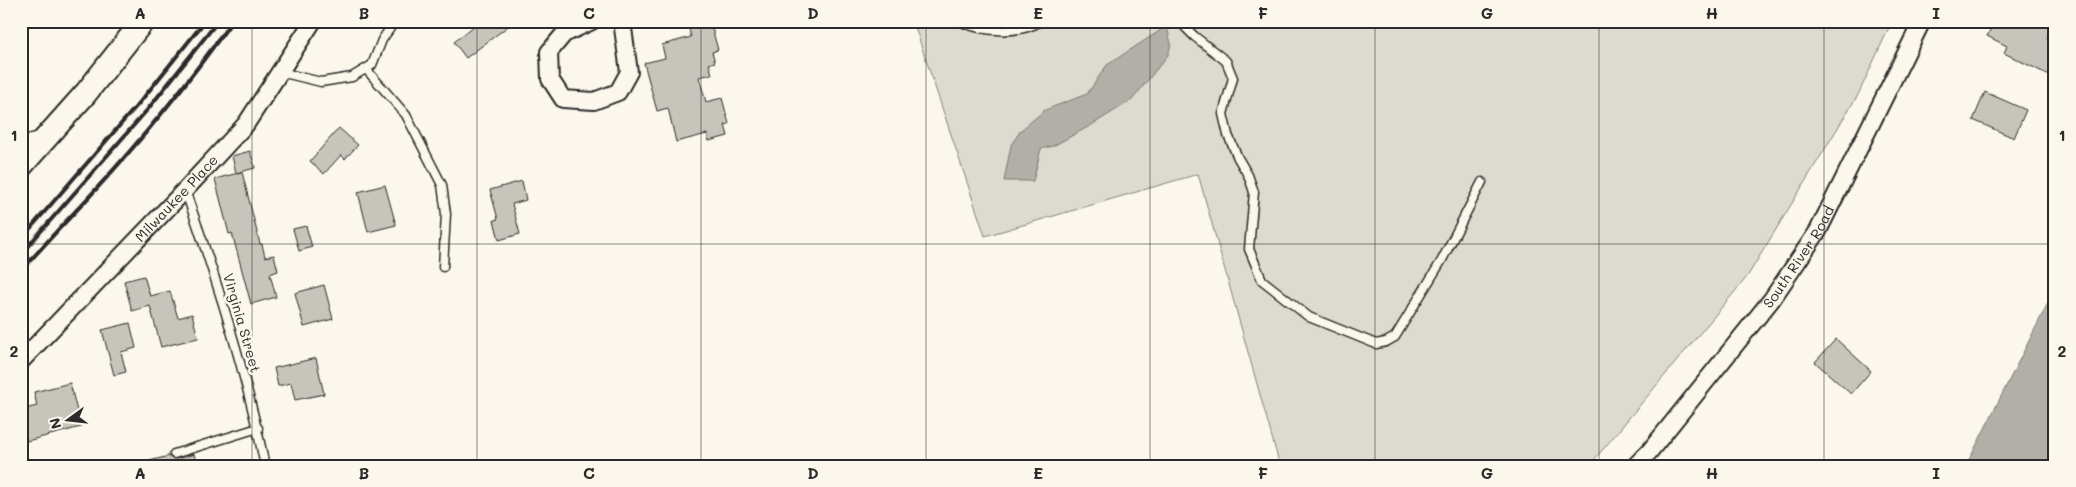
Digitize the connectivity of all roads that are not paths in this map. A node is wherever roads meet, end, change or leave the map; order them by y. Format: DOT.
graph roads {
  1 [pos="143,21"];
  2 [pos="313,21"];
  3 [pos="394,21"];
  4 [pos="592,21"];
  5 [pos="622,21"];
  6 [pos="959,21"];
  7 [pos="1041,21"];
  8 [pos="1182,21"];
  9 [pos="1922,21"];
  10 [pos="366,69"];
  11 [pos="280,72"];
  12 [pos="50,133"];
  13 [pos="21,141"];
  14 [pos="21,166"];
  15 [pos="1482,182"];
  16 [pos="185,190"];
  17 [pos="443,267"];
  18 [pos="21,361"];
  19 [pos="258,428"];
  20 [pos="174,454"];
  21 [pos="265,466"];
  22 [pos="1635,466"];
  1 -- 12 [label="street"];
  2 -- 11 [label="street, Milwaukee Place"];
  3 -- 10 [label="lane"];
  4 -- 5 [label="street"];
  6 -- 7 [label="lane"];
  8 -- 15 [label="lane"];
  9 -- 22 [label="street, South River Road"];
  10 -- 11 [label="lane"];
  10 -- 17 [label="lane"];
  11 -- 16 [label="street, Milwaukee Place"];
  12 -- 13 [label="lane"];
  12 -- 14 [label="street"];
  16 -- 18 [label="street, Milwaukee Place"];
  16 -- 19 [label="lane, Virginia Street"];
  19 -- 20 [label="lane"];
  19 -- 21 [label="lane, Virginia Street"];
}
